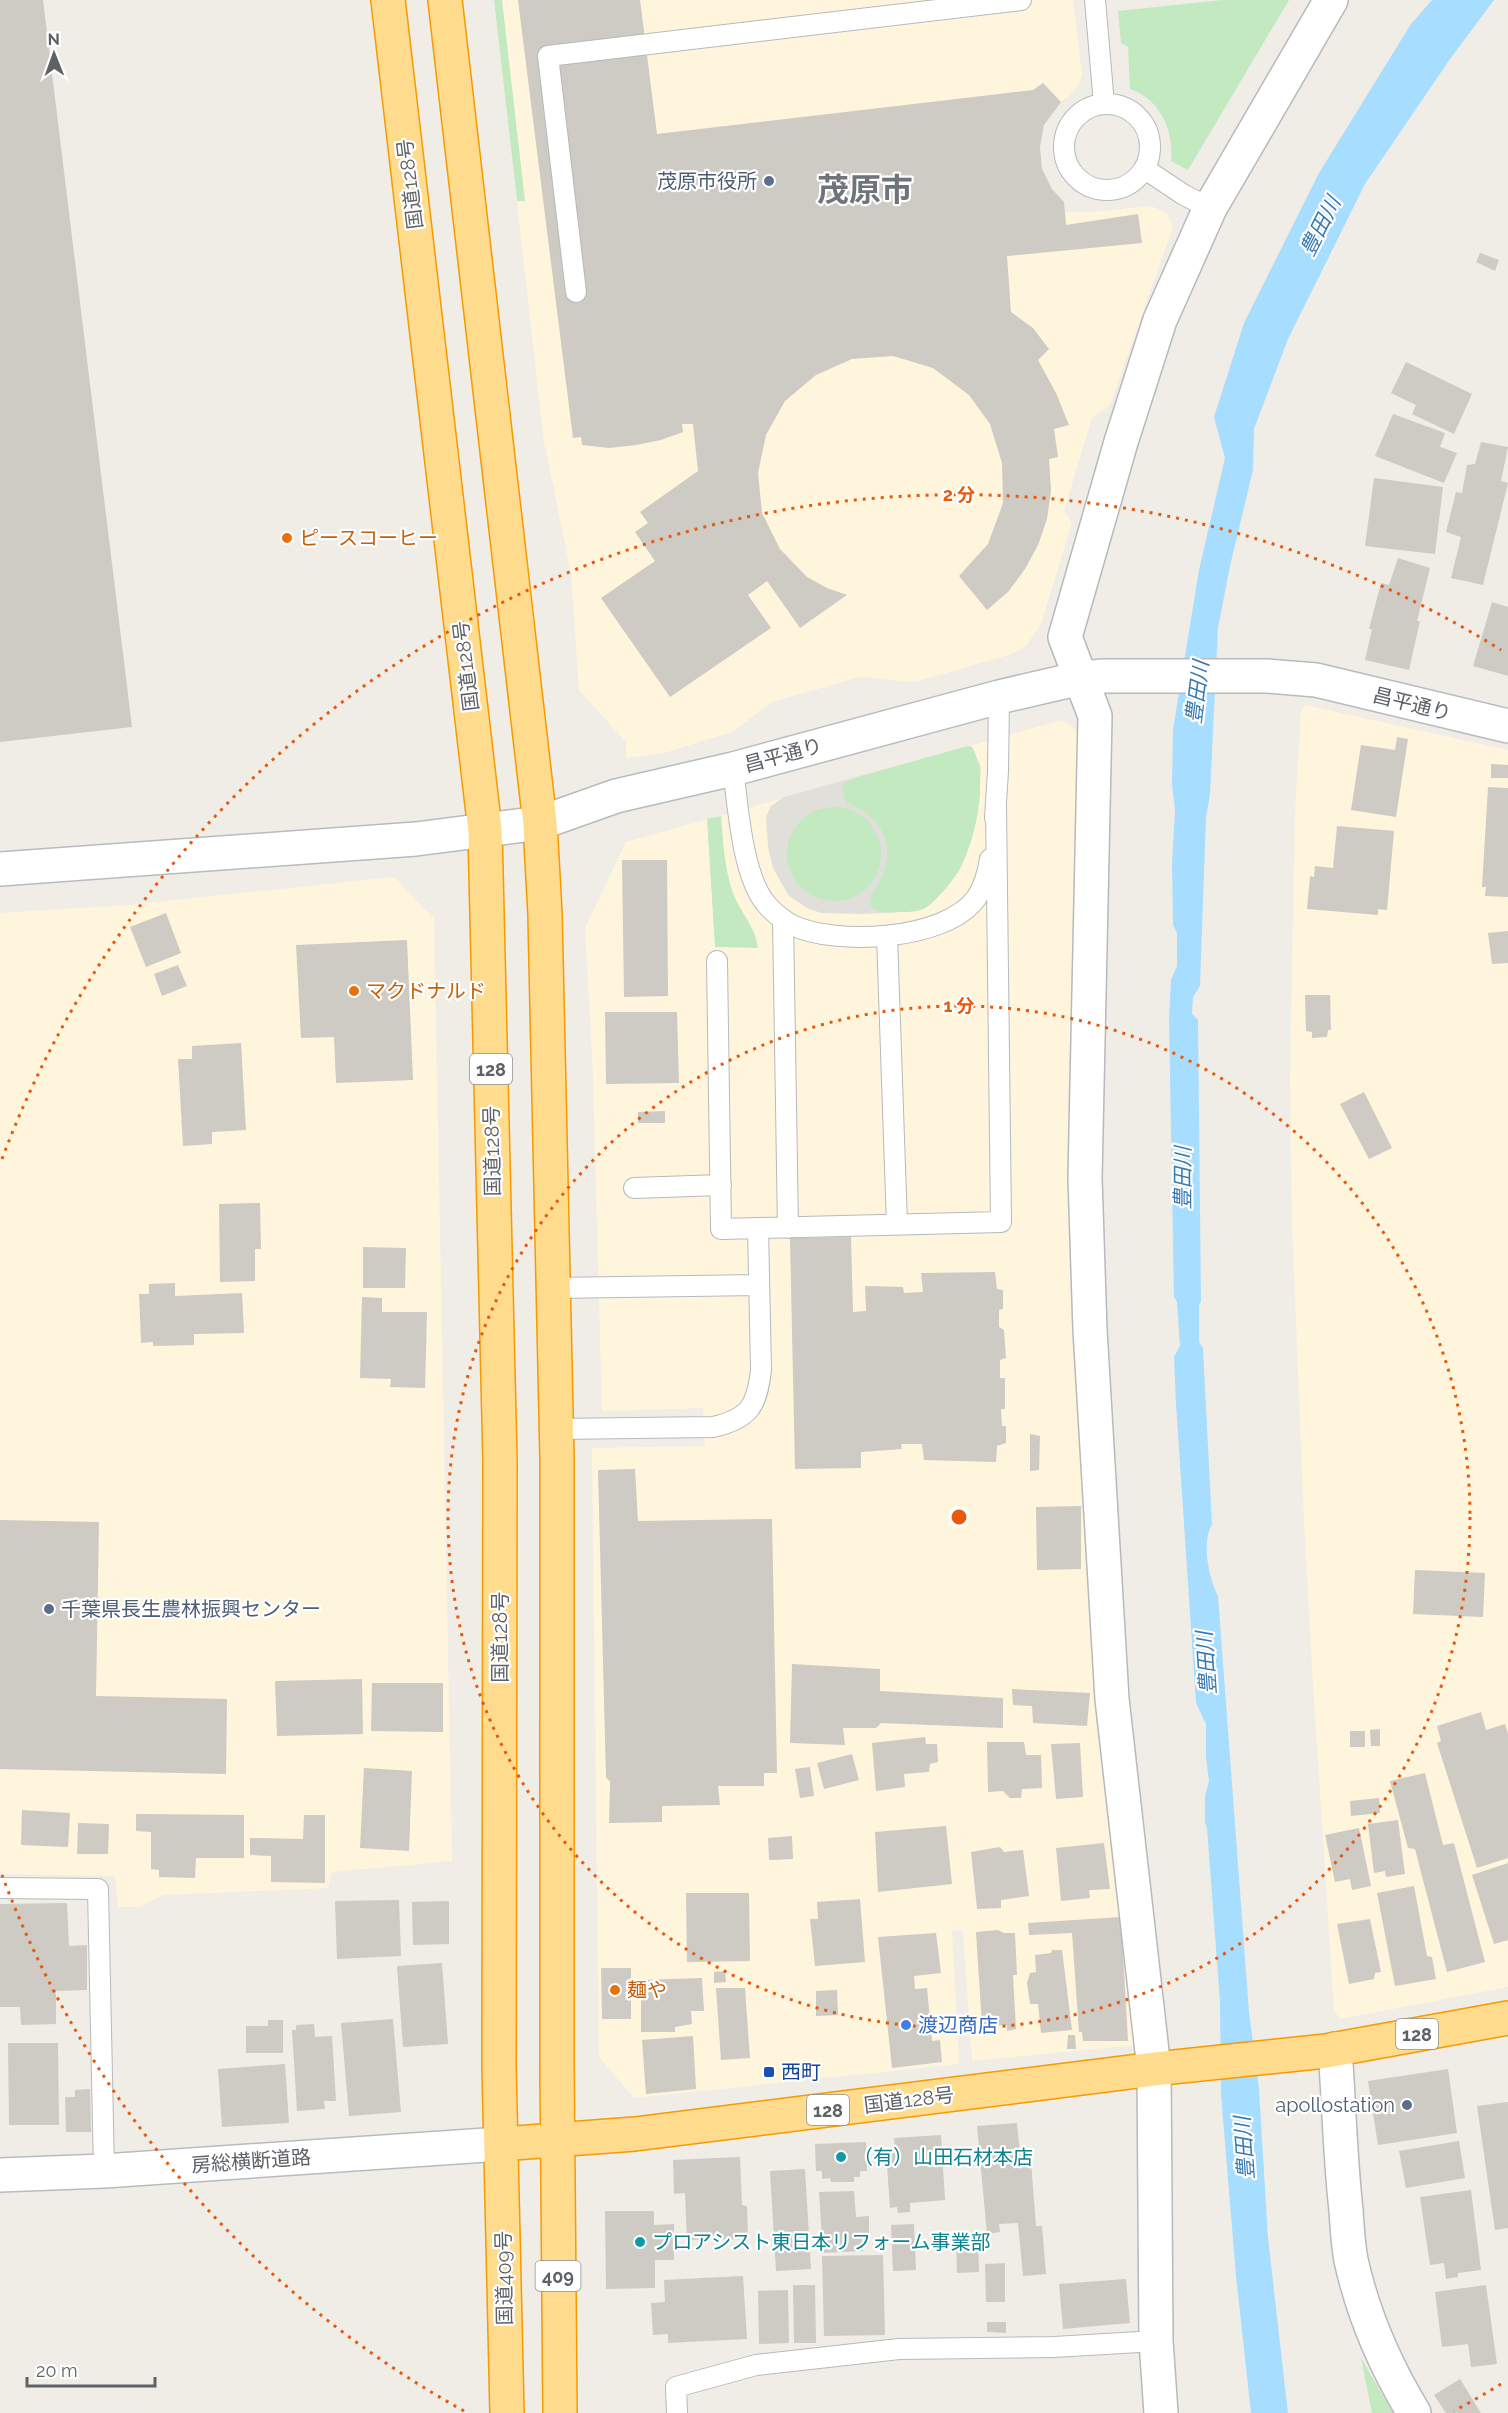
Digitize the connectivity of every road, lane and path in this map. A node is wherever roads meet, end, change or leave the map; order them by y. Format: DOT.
graph roads {
  1 [pos="388,0"];
  2 [pos="445,0"];
  3 [pos="1021,0"];
  4 [pos="1095,0"];
  5 [pos="1331,0"];
  6 [pos="1104,104"];
  7 [pos="1145,169"];
  8 [pos="1210,208"];
  9 [pos="576,292"];
  10 [pos="1081,678"];
  11 [pos="999,697"];
  12 [pos="1508,726"];
  13 [pos="733,769"];
  14 [pos="996,806"];
  15 [pos="540,823"];
  16 [pos="485,830"];
  17 [pos="0,869"];
  18 [pos="783,919"];
  19 [pos="887,936"];
  20 [pos="717,961"];
  21 [pos="721,1185"];
  22 [pos="634,1188"];
  23 [pos="897,1225"];
  24 [pos="788,1227"];
  25 [pos="758,1228"];
  26 [pos="759,1285"];
  27 [pos="553,1288"];
  28 [pos="556,1429"];
  29 [pos="0,1888"];
  30 [pos="1508,2018"];
  31 [pos="1325,2050"];
  32 [pos="1160,2069"];
  33 [pos="558,2139"];
  34 [pos="501,2144"];
  35 [pos="104,2171"];
  36 [pos="0,2175"];
  37 [pos="1156,2341"];
  38 [pos="507,2413"];
  39 [pos="560,2413"];
  40 [pos="676,2413"];
  41 [pos="1161,2413"];
  42 [pos="1414,2413"];
  1 -- 16 [label="highway, 国道128号 / 128"];
  2 -- 15 [label="highway"];
  3 -- 9 [label="lane"];
  4 -- 6 [label="lane"];
  5 -- 8 [label="street"];
  6 -- 7 [label="lane"];
  6 -- 7 [label="lane"];
  7 -- 8 [label="lane"];
  8 -- 10 [label="street"];
  10 -- 11 [label="street, 昌平通り"];
  10 -- 12 [label="street, 昌平通り"];
  10 -- 32 [label="street"];
  11 -- 13 [label="street, 昌平通り"];
  11 -- 14 [label="lane"];
  13 -- 15 [label="street, 昌平通り"];
  13 -- 18 [label="lane"];
  14 -- 19 [label="lane"];
  14 -- 23 [label="lane"];
  15 -- 16 [label="street, 昌平通り"];
  15 -- 27 [label="highway"];
  16 -- 17 [label="street, 昌平通り"];
  16 -- 34 [label="highway, 国道128号 / 128"];
  18 -- 19 [label="lane"];
  18 -- 24 [label="lane"];
  19 -- 23 [label="lane"];
  20 -- 21 [label="lane"];
  21 -- 22 [label="lane"];
  21 -- 25 [label="lane"];
  23 -- 24 [label="lane"];
  24 -- 25 [label="lane"];
  25 -- 26 [label="lane"];
  26 -- 27 [label="lane"];
  26 -- 28 [label="lane"];
  27 -- 28 [label="highway"];
  28 -- 33 [label="highway"];
  29 -- 35 [label="lane"];
  30 -- 31 [label="highway, 国道128号 / 128"];
  31 -- 32 [label="highway, 国道128号 / 128"];
  31 -- 42 [label="street"];
  32 -- 33 [label="highway, 国道128号 / 128"];
  32 -- 37 [label="street"];
  33 -- 34 [label="highway, 国道128号 / 128"];
  33 -- 39 [label="highway, 409"];
  34 -- 35 [label="street, 房総横断道路"];
  34 -- 38 [label="highway, 国道409号"];
  35 -- 36 [label="street, 房総横断道路"];
  37 -- 40 [label="lane"];
  37 -- 41 [label="street"];
}
